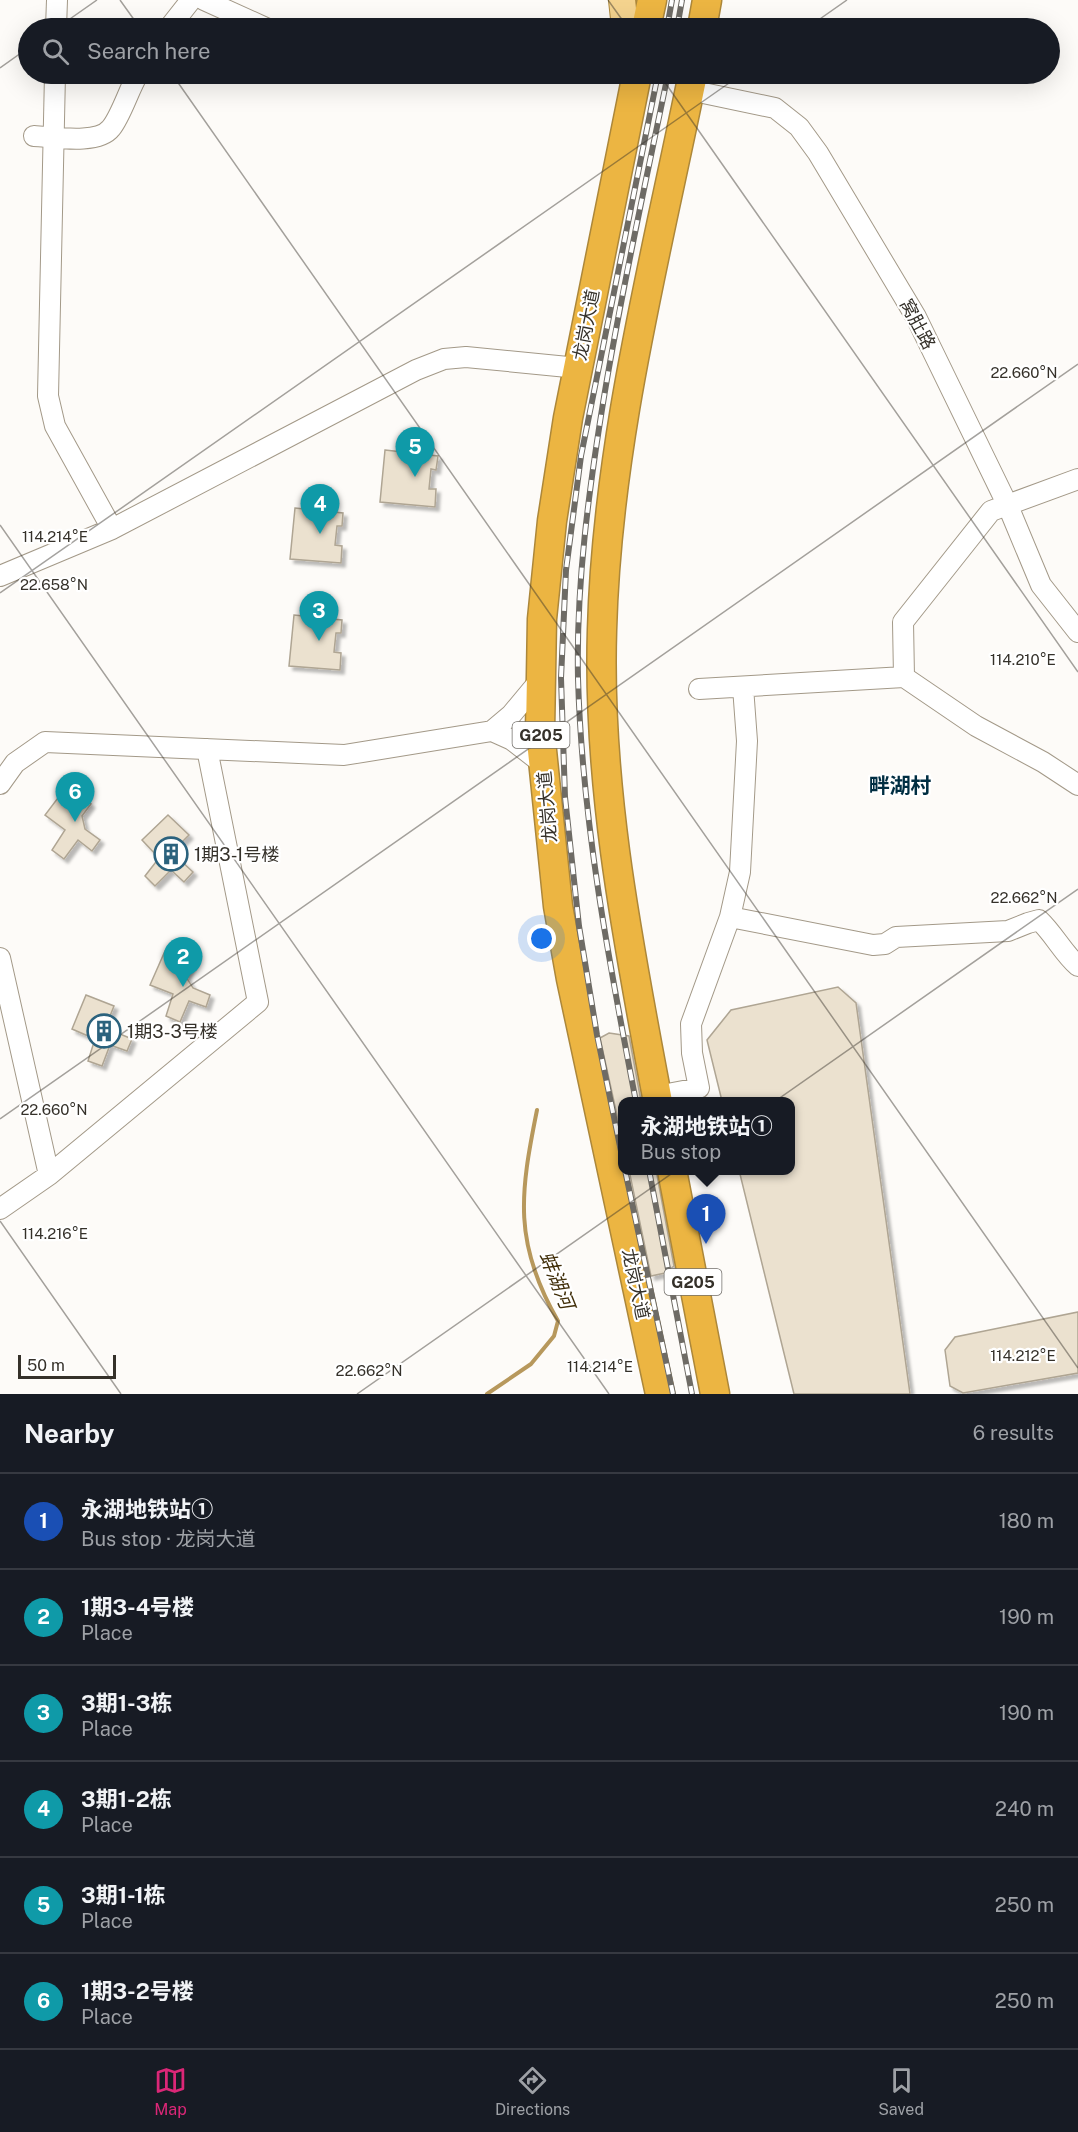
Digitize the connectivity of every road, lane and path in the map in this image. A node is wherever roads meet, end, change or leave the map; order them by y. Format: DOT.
graph roads {
  1 [pos="57,0"];
  2 [pos="191,0"];
  3 [pos="204,0"];
  4 [pos="621,0"];
  5 [pos="652,0"];
  6 [pos="707,0"];
  7 [pos="56,18"];
  8 [pos="177,18"];
  9 [pos="244,18"];
  10 [pos="624,18"];
  11 [pos="648,18"];
  12 [pos="704,18"];
  13 [pos="53,84"];
  14 [pos="133,84"];
  15 [pos="633,84"];
  16 [pos="691,84"];
  17 [pos="697,84"];
  18 [pos="44,136"];
  19 [pos="578,368"];
  20 [pos="1078,479"];
  21 [pos="1008,506"];
  22 [pos="112,529"];
  23 [pos="0,576"];
  24 [pos="1078,632"];
  25 [pos="904,677"];
  26 [pos="541,679"];
  27 [pos="743,687"];
  28 [pos="699,689"];
  29 [pos="492,731"];
  30 [pos="207,749"];
  31 [pos="543,764"];
  32 [pos="0,784"];
  33 [pos="1078,784"];
  34 [pos="730,917"];
  35 [pos="0,958"];
  36 [pos="1078,966"];
  37 [pos="658,1097"];
  38 [pos="665,1097"];
  39 [pos="673,1175"];
  40 [pos="50,1176"];
  41 [pos="0,1209"];
  42 [pos="660,1394"];
  43 [pos="715,1394"];
  1 -- 7 [label="street"];
  2 -- 8 [label="street"];
  3 -- 9 [label="street"];
  4 -- 10 [label="main road"];
  5 -- 11 [label="highway"];
  6 -- 12 [label="highway"];
  13 -- 18 [label="street"];
  14 -- 18 [label="street"];
  15 -- 19 [label="highway, 龙岗大道 / G205"];
  16 -- 37 [label="highway"];
  17 -- 21 [label="street, 窝肚路"];
  18 -- 22 [label="street"];
  19 -- 22 [label="street"];
  19 -- 26 [label="highway, 龙岗大道 / G205"];
  20 -- 21 [label="street"];
  21 -- 24 [label="street, 窝肚路"];
  21 -- 25 [label="street"];
  22 -- 23 [label="street"];
  25 -- 27 [label="street"];
  25 -- 33 [label="street"];
  26 -- 29 [label="street"];
  26 -- 31 [label="highway, 龙岗大道 / G205"];
  27 -- 28 [label="street"];
  27 -- 34 [label="street"];
  29 -- 30 [label="street"];
  29 -- 31 [label="street"];
  30 -- 32 [label="street"];
  30 -- 40 [label="street"];
  31 -- 42 [label="highway, 龙岗大道 / G205"];
  34 -- 36 [label="street"];
  34 -- 38 [label="street"];
  35 -- 40 [label="street"];
  39 -- 43 [label="highway, G205"];
  40 -- 41 [label="street"];
}
